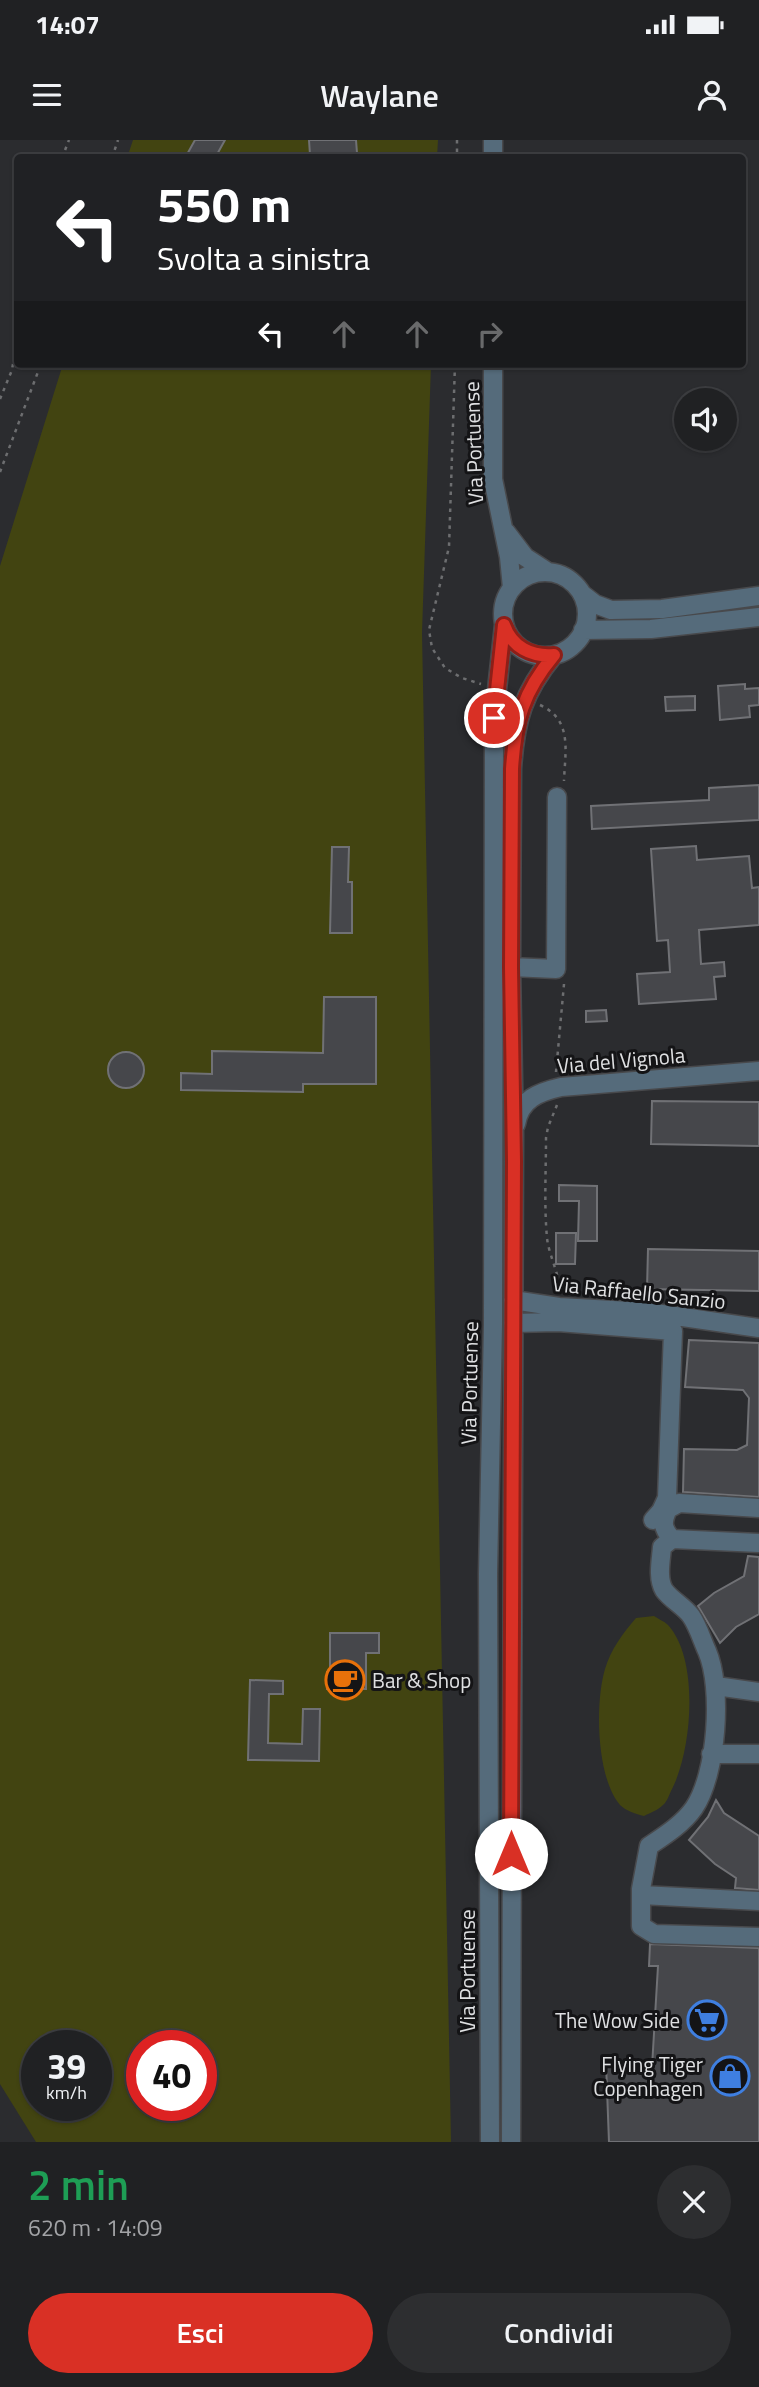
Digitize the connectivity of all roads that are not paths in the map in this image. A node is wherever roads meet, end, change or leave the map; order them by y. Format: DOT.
graph roads {
  1 [pos="493,368"];
  2 [pos="499,519"];
  3 [pos="548,572"];
  4 [pos="512,588"];
  5 [pos="582,594"];
  6 [pos="759,596"];
  7 [pos="759,617"];
  8 [pos="504,625"];
  9 [pos="583,630"];
  10 [pos="554,655"];
  11 [pos="557,797"];
  12 [pos="511,967"];
  13 [pos="759,1071"];
  14 [pos="514,1134"];
  15 [pos="513,1300"];
  16 [pos="513,1323"];
  17 [pos="759,1328"];
  18 [pos="759,1508"];
  19 [pos="653,1520"];
  20 [pos="672,1539"];
  21 [pos="759,1543"];
  22 [pos="716,1686"];
  23 [pos="759,1692"];
  24 [pos="759,1754"];
  25 [pos="711,1755"];
  26 [pos="641,1895"];
  27 [pos="759,1901"];
  28 [pos="759,1937"];
  29 [pos="490,2142"];
  30 [pos="510,2142"];
  1 -- 2 [label="street, Via Portuense"];
  2 -- 3 [label="street, Via Portuense"];
  2 -- 4 [label="street, Via Portuense"];
  3 -- 4 [label="street"];
  3 -- 5 [label="street"];
  4 -- 8 [label="street"];
  5 -- 6 [label="street"];
  5 -- 9 [label="street"];
  7 -- 9 [label="street"];
  8 -- 10 [label="street"];
  8 -- 29 [label="street, Via Portuense"];
  9 -- 10 [label="street"];
  10 -- 12 [label="street, Via Portuense"];
  11 -- 12 [label="street"];
  12 -- 14 [label="street, Via Portuense"];
  13 -- 14 [label="street, Via del Vignola"];
  14 -- 15 [label="street, Via Portuense"];
  15 -- 16 [label="street, Via Portuense"];
  15 -- 17 [label="street, Via Raffaello Sanzio"];
  16 -- 19 [label="street"];
  16 -- 30 [label="street, Via Portuense"];
  18 -- 20 [label="street"];
  20 -- 21 [label="street"];
  20 -- 22 [label="street"];
  22 -- 23 [label="street"];
  22 -- 25 [label="street"];
  24 -- 25 [label="street"];
  25 -- 26 [label="street"];
  26 -- 27 [label="street"];
  26 -- 28 [label="street"];
}
